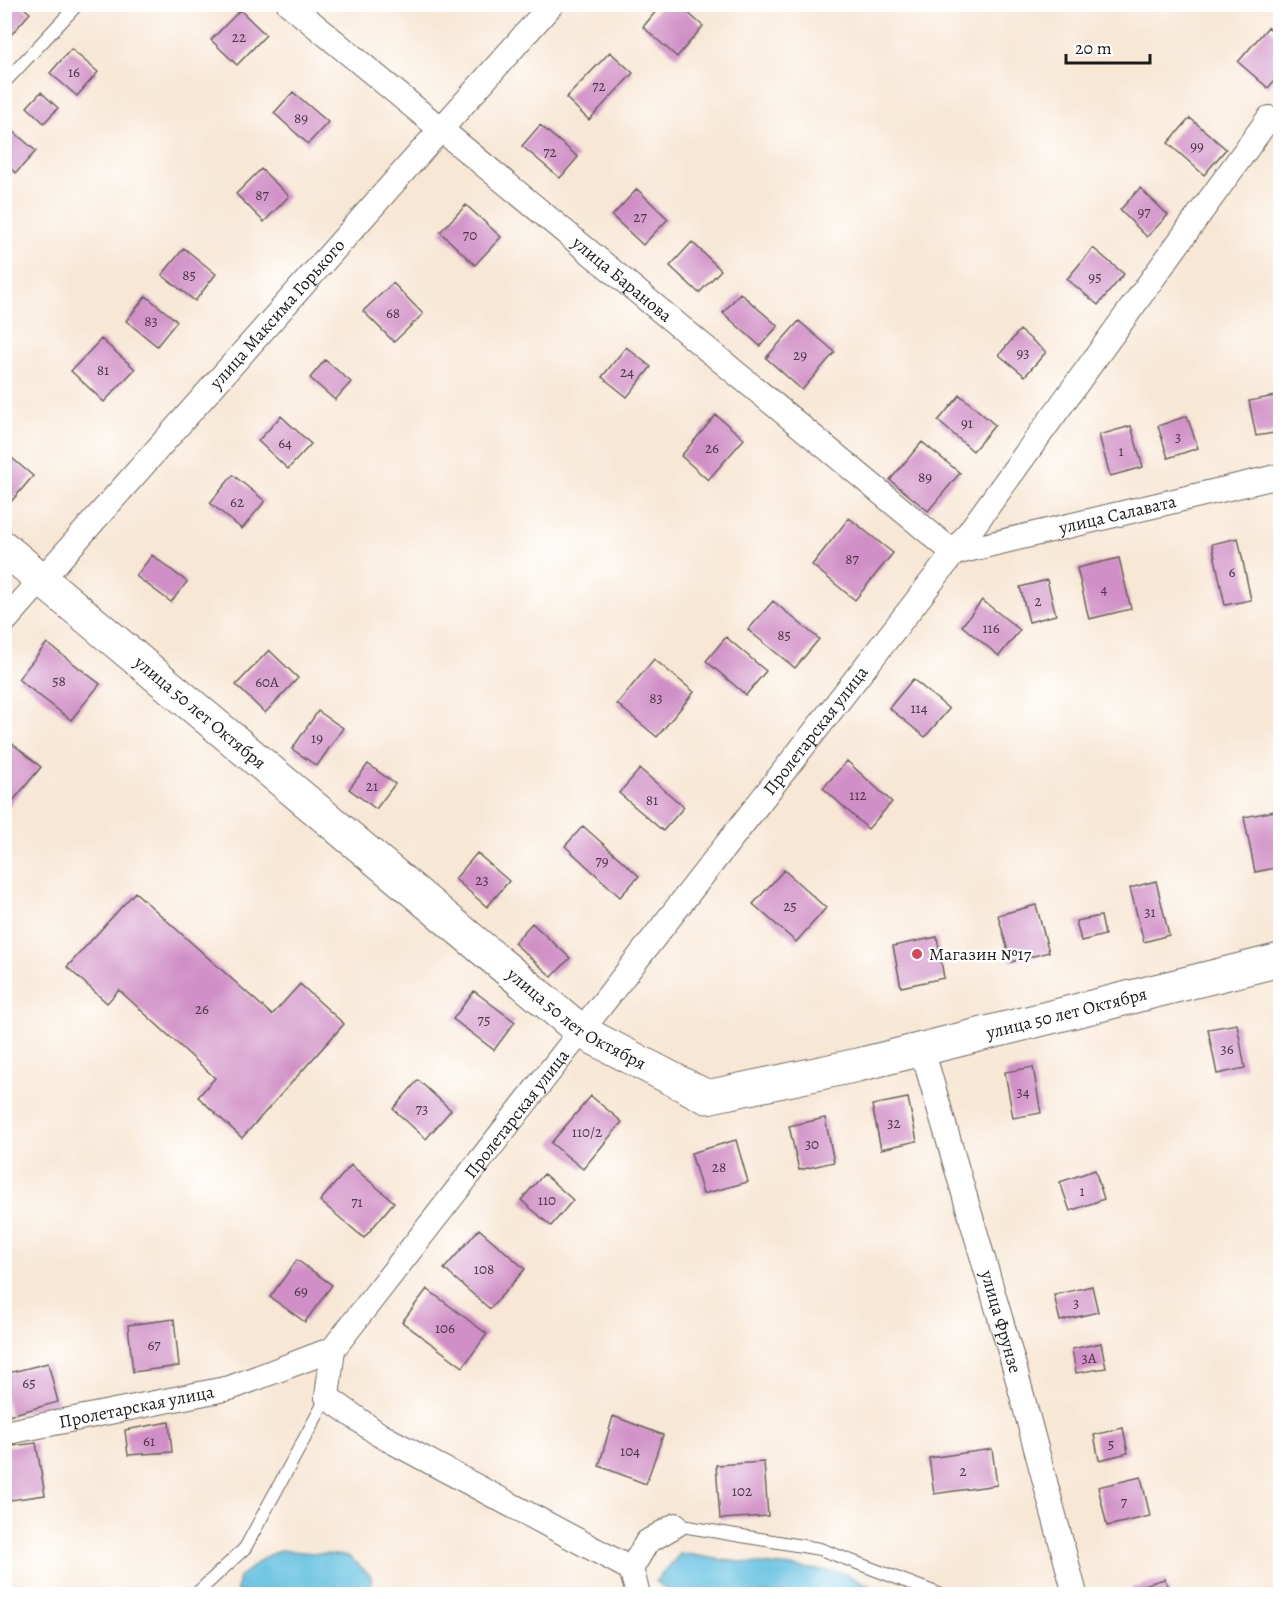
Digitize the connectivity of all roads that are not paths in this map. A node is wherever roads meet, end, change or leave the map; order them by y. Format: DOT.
graph roads {
  1 [pos="78,4"];
  2 [pos="289,4"];
  3 [pos="552,4"];
  4 [pos="4,83"];
  5 [pos="1269,118"];
  6 [pos="439,129"];
  7 [pos="1281,476"];
  8 [pos="4,548"];
  9 [pos="954,553"];
  10 [pos="42,580"];
  11 [pos="4,622"];
  12 [pos="1281,960"];
  13 [pos="582,1032"];
  14 [pos="922,1049"];
  15 [pos="333,1349"];
  16 [pos="327,1397"];
  17 [pos="4,1433"];
  18 [pos="676,1525"];
  19 [pos="630,1569"];
  20 [pos="196,1594"];
  21 [pos="638,1594"];
  22 [pos="939,1594"];
  23 [pos="1075,1594"];
  1 -- 4 [label="lane"];
  2 -- 6 [label="street, улица Баранова"];
  3 -- 6 [label="street, улица Максима Горького"];
  5 -- 9 [label="street, Пролетарская улица"];
  6 -- 9 [label="street, улица Баранова"];
  6 -- 10 [label="street, улица Максима Горького"];
  7 -- 9 [label="street, улица Салавата"];
  8 -- 10 [label="main road, улица 50 лет Октября"];
  9 -- 13 [label="street, Пролетарская улица"];
  10 -- 11 [label="street, улица Максима Горького"];
  10 -- 13 [label="main road, улица 50 лет Октября"];
  12 -- 14 [label="main road, улица 50 лет Октября"];
  13 -- 14 [label="main road, улица 50 лет Октября"];
  13 -- 15 [label="street, Пролетарская улица"];
  14 -- 23 [label="street, улица Фрунзе"];
  15 -- 16 [label="street"];
  15 -- 17 [label="street, Пролетарская улица"];
  16 -- 19 [label="street"];
  16 -- 20 [label="lane"];
  18 -- 19 [label="street"];
  18 -- 22 [label="lane"];
  19 -- 21 [label="street"];
}
